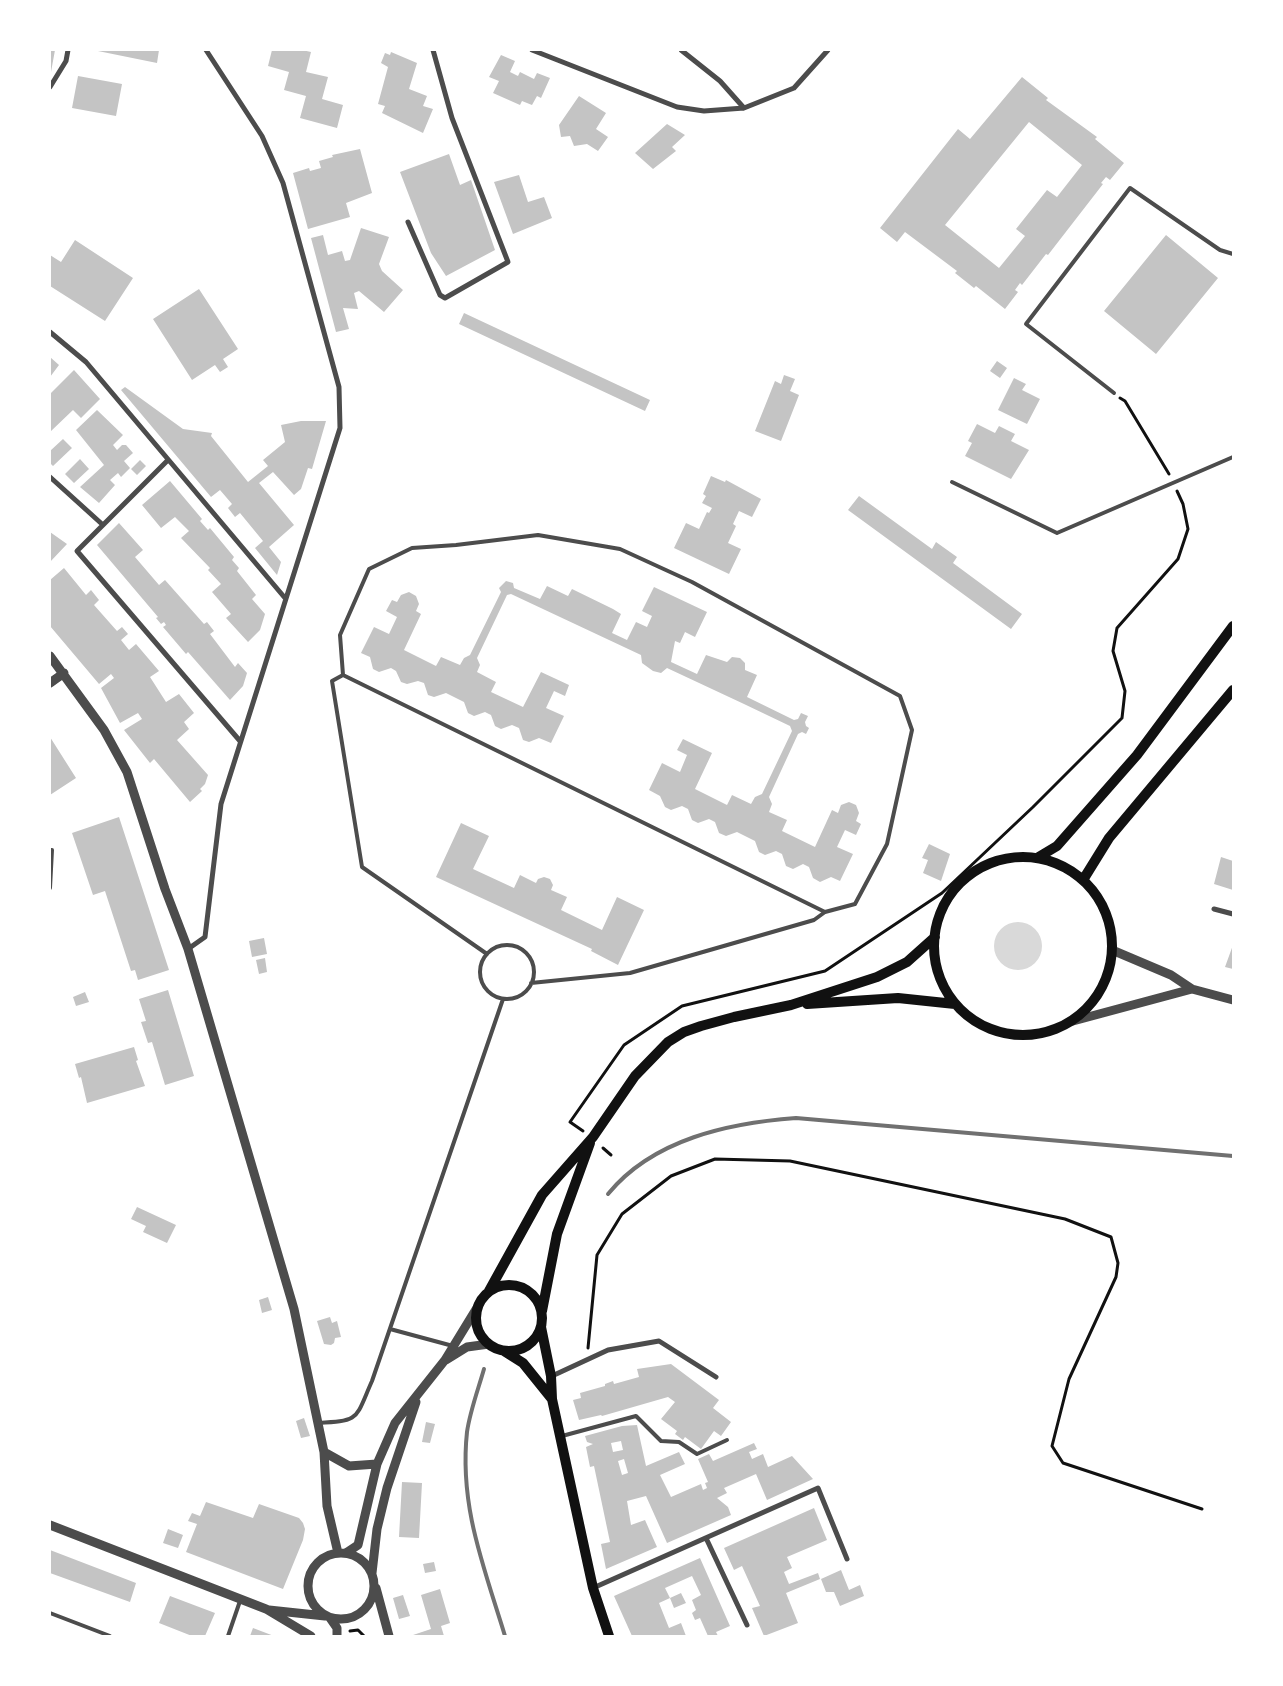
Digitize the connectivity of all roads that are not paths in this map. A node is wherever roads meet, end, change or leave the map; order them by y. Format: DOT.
graph roads {
  1 [pos="68,50"];
  2 [pos="206,50"];
  3 [pos="432,50"];
  4 [pos="532,50"];
  5 [pos="681,50"];
  6 [pos="828,50"];
  7 [pos="50,87"];
  8 [pos="744,108"];
  9 [pos="408,222"];
  10 [pos="1233,254"];
  11 [pos="50,332"];
  12 [pos="1114,393"];
  13 [pos="1233,457"];
  14 [pos="168,460"];
  15 [pos="50,477"];
  16 [pos="952,482"];
  17 [pos="103,525"];
  18 [pos="285,598"];
  19 [pos="1233,626"];
  20 [pos="50,656"];
  21 [pos="64,673"];
  22 [pos="344,675"];
  23 [pos="50,683"];
  24 [pos="1233,690"];
  25 [pos="240,741"];
  26 [pos="50,850"];
  27 [pos="1037,858"];
  28 [pos="1083,880"];
  29 [pos="50,888"];
  30 [pos="1214,909"];
  31 [pos="825,912"];
  32 [pos="1233,914"];
  33 [pos="935,937"];
  34 [pos="188,949"];
  35 [pos="1112,950"];
  36 [pos="487,954"];
  37 [pos="531,983"];
  38 [pos="1192,989"];
  39 [pos="503,999"];
  40 [pos="1233,1000"];
  41 [pos="955,1004"];
  42 [pos="791,1005"];
  43 [pos="1073,1021"];
  44 [pos="592,1137"];
  45 [pos="489,1291"];
  46 [pos="478,1306"];
  47 [pos="542,1312"];
  48 [pos="540,1327"];
  49 [pos="390,1329"];
  50 [pos="489,1344"];
  51 [pos="452,1346"];
  52 [pos="501,1350"];
  53 [pos="446,1360"];
  54 [pos="551,1376"];
  55 [pos="716,1377"];
  56 [pos="418,1397"];
  57 [pos="552,1399"];
  58 [pos="318,1423"];
  59 [pos="562,1436"];
  60 [pos="727,1440"];
  61 [pos="324,1452"];
  62 [pos="378,1464"];
  63 [pos="50,1525"];
  64 [pos="706,1538"];
  65 [pos="342,1553"];
  66 [pos="847,1559"];
  67 [pos="372,1573"];
  68 [pos="374,1584"];
  69 [pos="593,1588"];
  70 [pos="240,1601"];
  71 [pos="266,1609"];
  72 [pos="50,1613"];
  73 [pos="328,1617"];
  74 [pos="747,1625"];
  75 [pos="340,1633"];
  76 [pos="110,1636"];
  77 [pos="228,1636"];
  78 [pos="311,1636"];
  79 [pos="388,1636"];
  80 [pos="609,1636"];
  1 -- 7 [label="street"];
  2 -- 18 [label="street"];
  3 -- 9 [label="street"];
  4 -- 8 [label="street"];
  5 -- 8 [label="street"];
  6 -- 8 [label="street"];
  10 -- 12 [label="lane"];
  11 -- 14 [label="street"];
  13 -- 16 [label="lane"];
  14 -- 17 [label="street"];
  14 -- 18 [label="street"];
  15 -- 17 [label="street"];
  17 -- 25 [label="street"];
  18 -- 25 [label="street"];
  19 -- 27 [label="main road"];
  20 -- 21 [label="street"];
  21 -- 23 [label="street"];
  21 -- 34 [label="street"];
  22 -- 31 [label="lane"];
  22 -- 31 [label="lane"];
  22 -- 36 [label="lane"];
  24 -- 28 [label="main road"];
  25 -- 34 [label="street"];
  26 -- 29 [label="lane"];
  27 -- 28 [label="main road"];
  27 -- 33 [label="main road"];
  28 -- 35 [label="main road"];
  30 -- 32 [label="street"];
  31 -- 37 [label="lane"];
  33 -- 41 [label="main road"];
  33 -- 42 [label="main road"];
  34 -- 58 [label="street"];
  35 -- 38 [label="street"];
  35 -- 43 [label="main road"];
  36 -- 37 [label="lane"];
  36 -- 39 [label="lane"];
  37 -- 39 [label="lane"];
  38 -- 40 [label="street"];
  38 -- 43 [label="street"];
  39 -- 49 [label="lane"];
  41 -- 42 [label="main road"];
  41 -- 43 [label="main road"];
  42 -- 44 [label="main road"];
  44 -- 45 [label="main road"];
  44 -- 47 [label="main road"];
  45 -- 46 [label="main road"];
  45 -- 47 [label="main road"];
  46 -- 50 [label="main road"];
  46 -- 51 [label="street"];
  47 -- 48 [label="main road"];
  48 -- 52 [label="main road"];
  48 -- 54 [label="main road"];
  49 -- 51 [label="lane"];
  49 -- 58 [label="lane"];
  50 -- 52 [label="main road"];
  50 -- 53 [label="street"];
  51 -- 53 [label="street"];
  52 -- 57 [label="main road"];
  53 -- 56 [label="street"];
  54 -- 55 [label="street"];
  54 -- 57 [label="main road"];
  56 -- 62 [label="street"];
  56 -- 67 [label="street"];
  57 -- 59 [label="main road"];
  58 -- 61 [label="street"];
  59 -- 60 [label="lane"];
  59 -- 69 [label="main road"];
  61 -- 62 [label="street"];
  61 -- 65 [label="street"];
  62 -- 65 [label="street"];
  63 -- 70 [label="street"];
  64 -- 66 [label="street"];
  64 -- 69 [label="street"];
  64 -- 74 [label="street"];
  65 -- 67 [label="street"];
  65 -- 73 [label="street"];
  67 -- 68 [label="street"];
  68 -- 73 [label="street"];
  68 -- 79 [label="street"];
  69 -- 80 [label="main road"];
  70 -- 71 [label="street"];
  70 -- 77 [label="lane"];
  71 -- 73 [label="street"];
  71 -- 78 [label="street"];
  72 -- 76 [label="lane"];
  73 -- 75 [label="street"];
}
